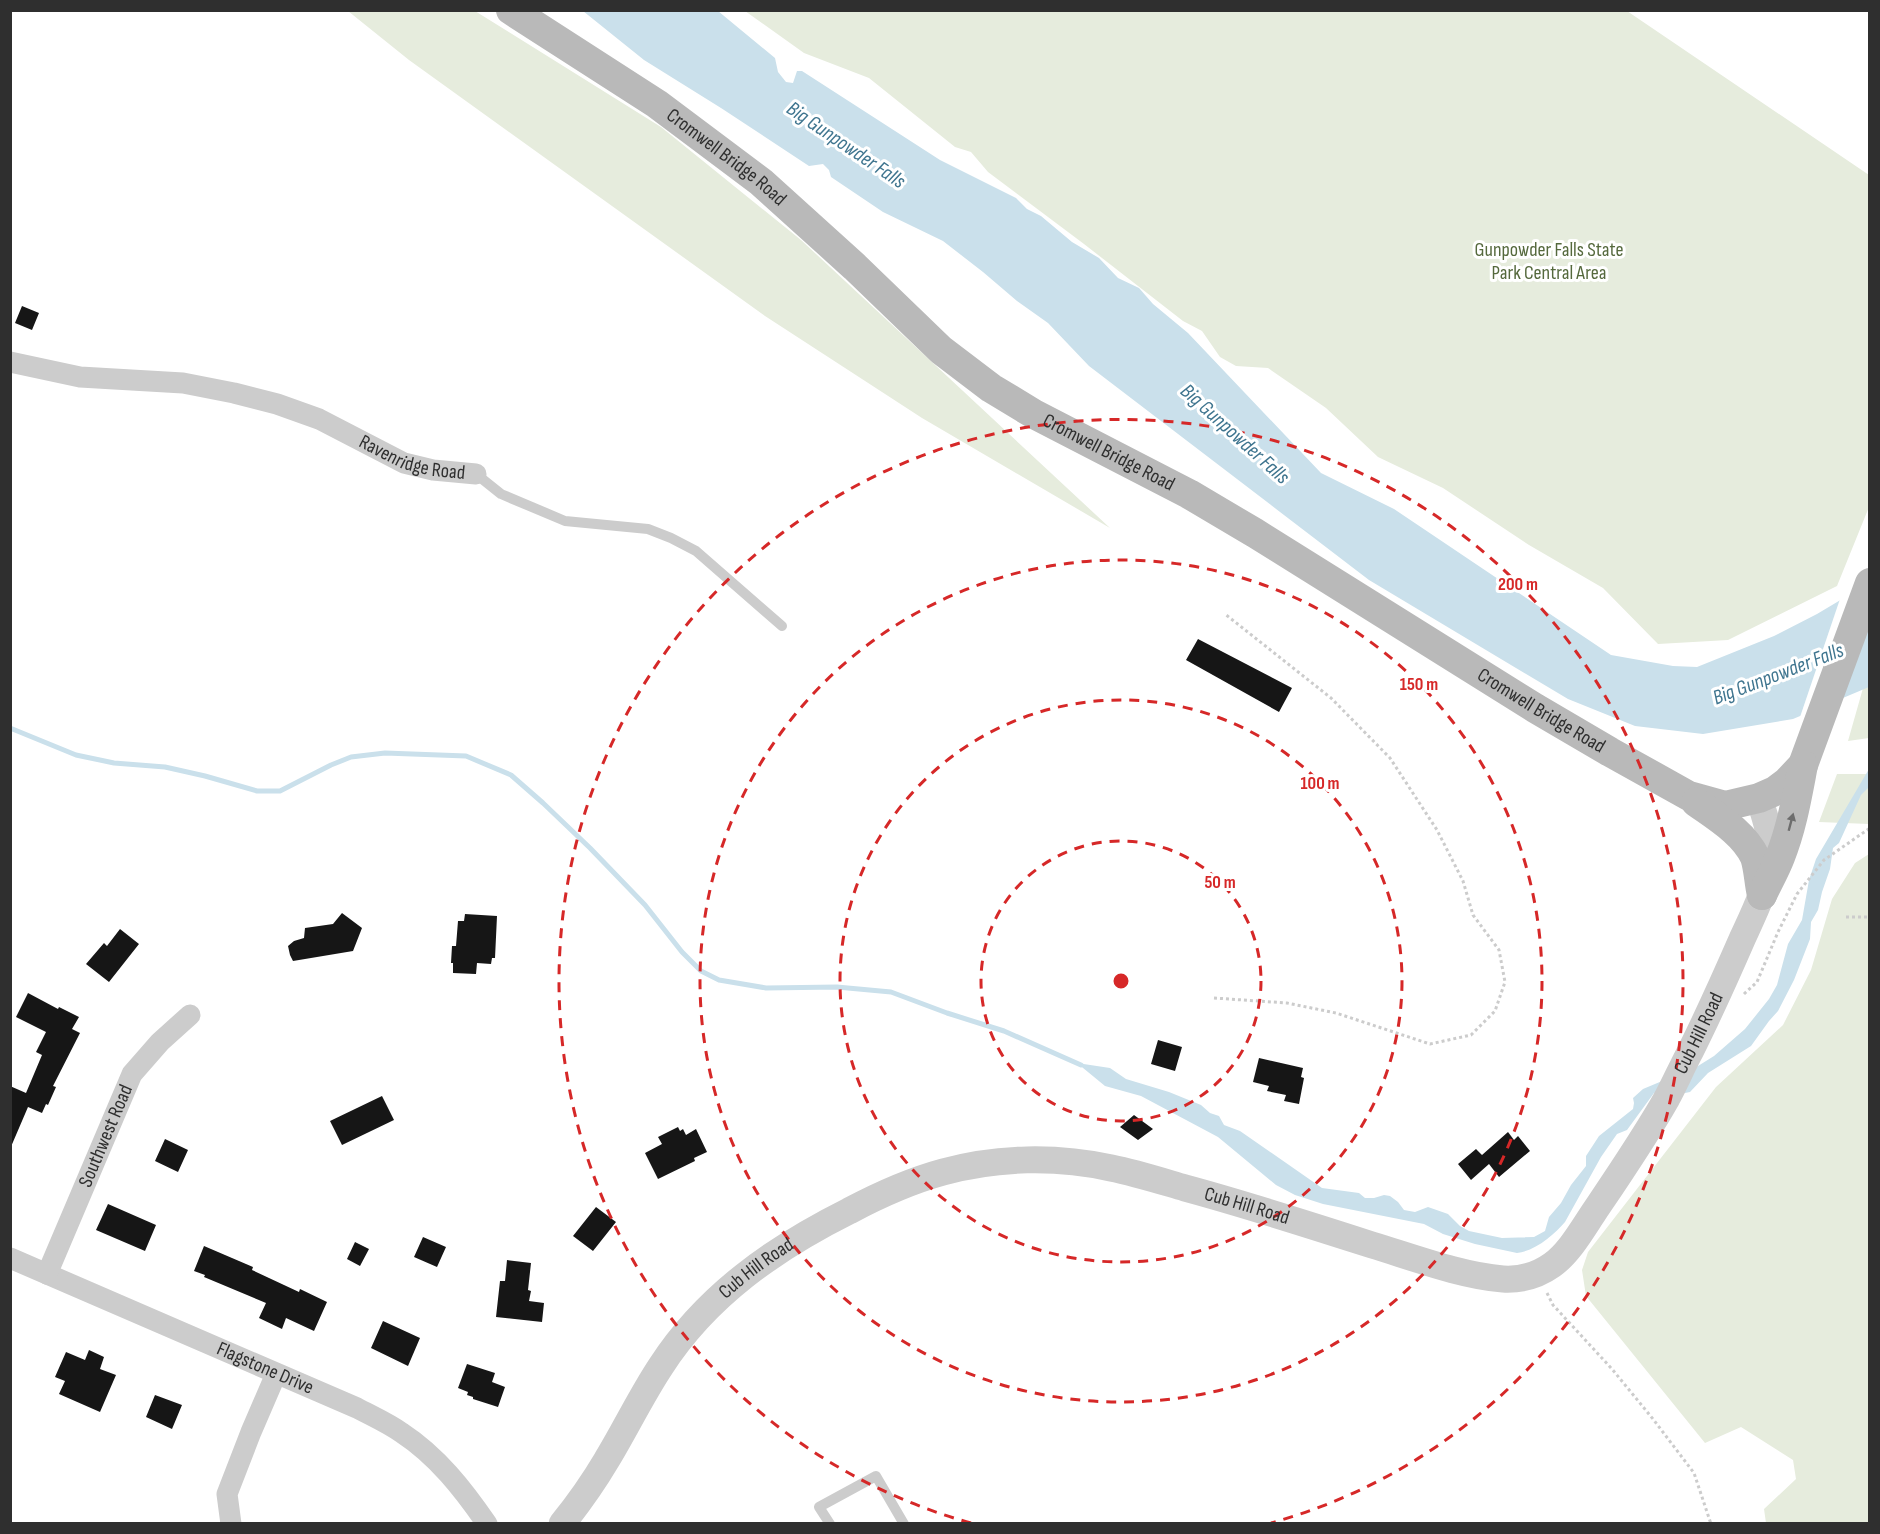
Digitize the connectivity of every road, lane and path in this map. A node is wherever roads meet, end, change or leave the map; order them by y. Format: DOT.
graph roads {
  1 [pos="511,10"];
  2 [pos="10,362"];
  3 [pos="476,474"];
  4 [pos="1869,583"];
  5 [pos="1225,614"];
  6 [pos="782,626"];
  7 [pos="1807,753"];
  8 [pos="1689,796"];
  9 [pos="1760,798"];
  10 [pos="1869,828"];
  11 [pos="1762,895"];
  12 [pos="1846,917"];
  13 [pos="1869,917"];
  14 [pos="1214,998"];
  15 [pos="1712,1007"];
  16 [pos="190,1015"];
  17 [pos="10,1258"];
  18 [pos="47,1274"];
  19 [pos="1518,1277"];
  20 [pos="276,1374"];
  21 [pos="231,1524"];
  22 [pos="487,1524"];
  23 [pos="562,1524"];
  24 [pos="830,1524"];
  25 [pos="904,1524"];
  26 [pos="1711,1524"];
  1 -- 8 [label="main road, Cromwell Bridge Road"];
  2 -- 3 [label="street, Ravenridge Road"];
  3 -- 6 [label="lane, Ravenridge Road"];
  4 -- 7 [label="main road"];
  5 -- 14 [label="path"];
  7 -- 9 [label="main road, Cromwell Bridge Road"];
  11 -- 7 [label="main road, one-way"];
  8 -- 9 [label="main road, Cromwell Bridge Road"];
  8 -- 11 [label="main road"];
  9 -- 11 [label="street, Cub Hill Road"];
  10 -- 15 [label="path"];
  11 -- 15 [label="street, Cub Hill Road"];
  12 -- 13 [label="path"];
  15 -- 19 [label="street, Cub Hill Road"];
  16 -- 18 [label="street, Southwest Road"];
  17 -- 18 [label="street, Flagstone Drive"];
  18 -- 20 [label="street, Flagstone Drive"];
  19 -- 23 [label="street, Cub Hill Road"];
  19 -- 26 [label="path"];
  20 -- 21 [label="street"];
  20 -- 22 [label="street, Flagstone Drive"];
  24 -- 25 [label="lane"];
}
